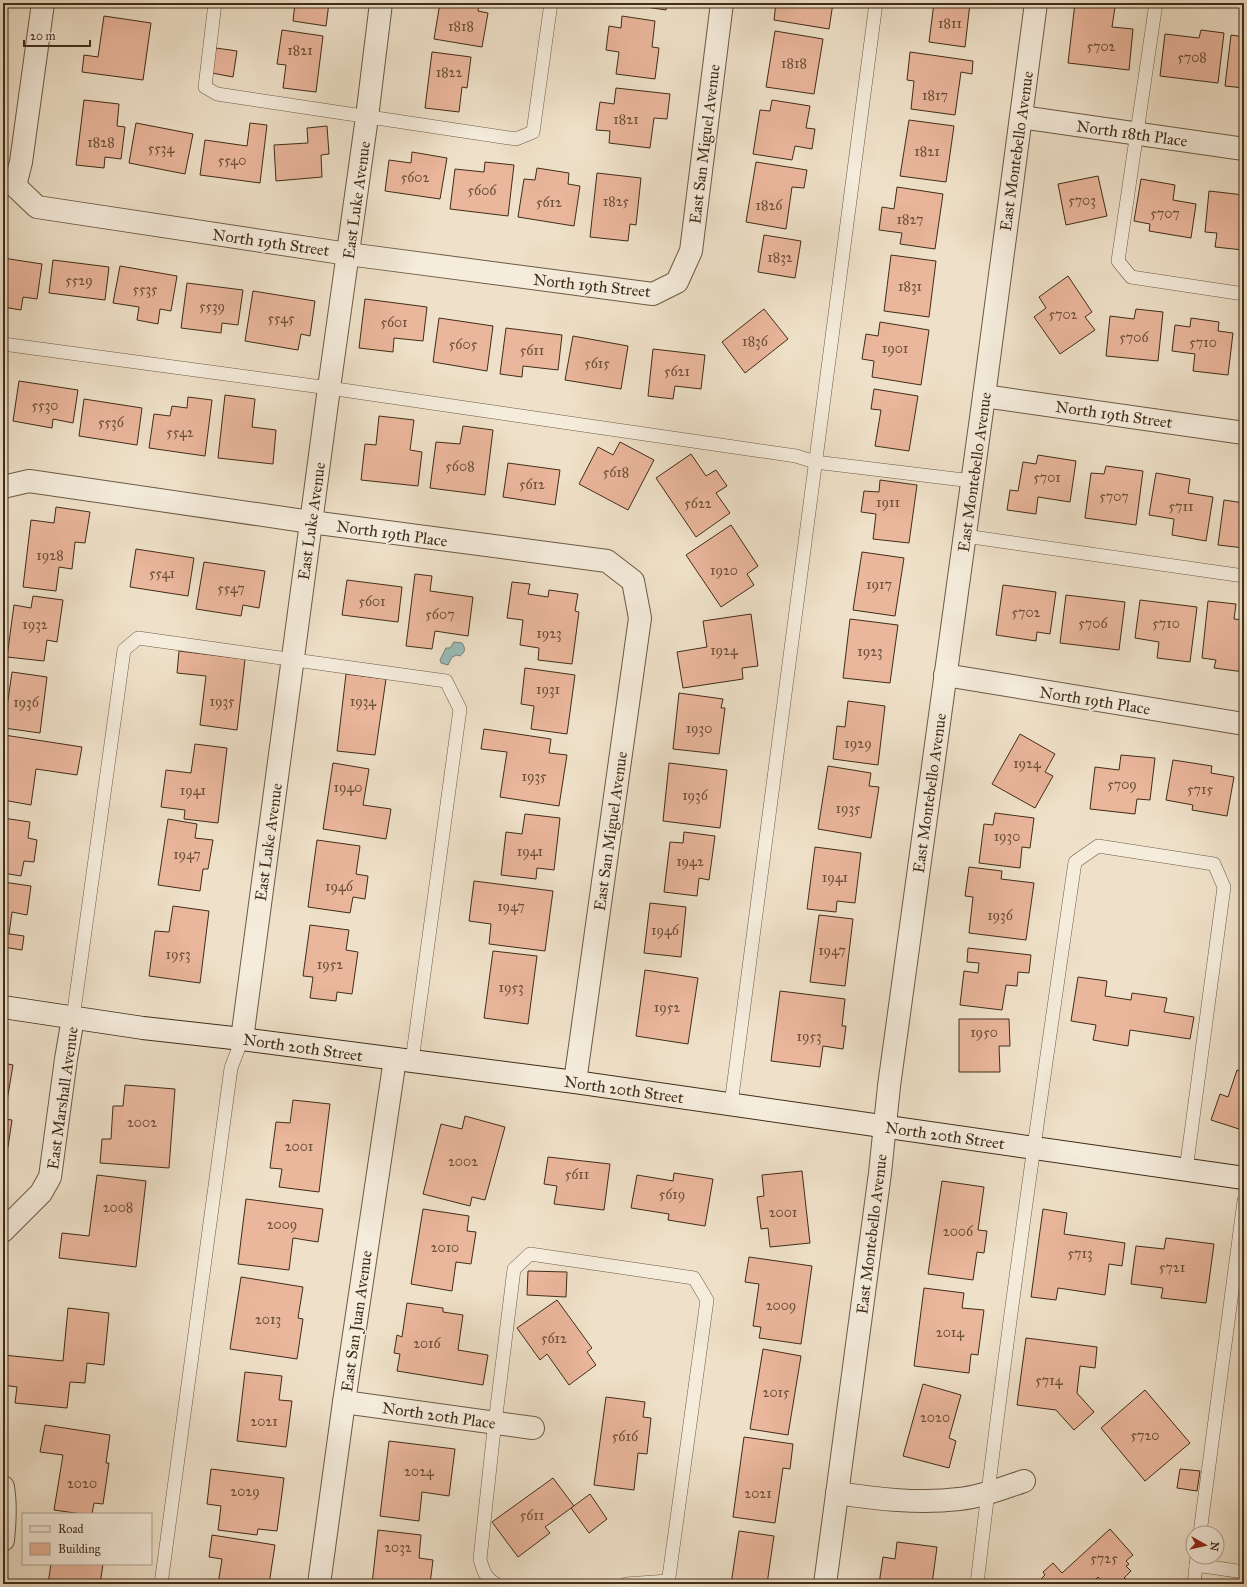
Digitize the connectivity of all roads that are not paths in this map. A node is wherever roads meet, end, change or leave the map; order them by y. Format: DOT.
graph roads {
  1 [pos="43,3"];
  2 [pos="215,3"];
  3 [pos="381,3"];
  4 [pos="551,3"];
  5 [pos="722,3"];
  6 [pos="876,3"];
  7 [pos="1036,3"];
  8 [pos="1156,3"];
  9 [pos="367,117"];
  10 [pos="1021,117"];
  11 [pos="1138,134"];
  12 [pos="1244,149"];
  13 [pos="348,254"];
  14 [pos="677,282"];
  15 [pos="1244,294"];
  16 [pos="3,344"];
  17 [pos="329,388"];
  18 [pos="984,396"];
  19 [pos="1244,433"];
  20 [pos="816,462"];
  21 [pos="972,481"];
  22 [pos="3,487"];
  23 [pos="311,522"];
  24 [pos="965,536"];
  25 [pos="1244,576"];
  26 [pos="633,581"];
  27 [pos="293,658"];
  28 [pos="946,676"];
  29 [pos="1244,724"];
  30 [pos="3,1008"];
  31 [pos="73,1018"];
  32 [pos="242,1039"];
  33 [pos="404,1060"];
  34 [pos="575,1082"];
  35 [pos="731,1104"];
  36 [pos="885,1126"];
  37 [pos="1034,1148"];
  38 [pos="1186,1170"];
  39 [pos="1244,1178"];
  40 [pos="1244,1201"];
  41 [pos="3,1231"];
  42 [pos="344,1402"];
  43 [pos="495,1423"];
  44 [pos="533,1428"];
  45 [pos="1024,1481"];
  46 [pos="3,1486"];
  47 [pos="837,1493"];
  48 [pos="987,1493"];
  49 [pos="1201,1525"];
  50 [pos="3,1540"];
  51 [pos="1196,1565"];
  52 [pos="1214,1565"];
  53 [pos="1244,1572"];
  54 [pos="668,1583"];
  55 [pos="161,1584"];
  56 [pos="319,1584"];
  57 [pos="496,1584"];
  58 [pos="626,1584"];
  59 [pos="825,1584"];
  60 [pos="977,1584"];
  61 [pos="1194,1584"];
  1 -- 13 [label="street, North 19th Street"];
  2 -- 9 [label="lane"];
  3 -- 9 [label="street, East Luke Avenue"];
  4 -- 9 [label="lane"];
  5 -- 14 [label="street, East San Miguel Avenue"];
  6 -- 20 [label="lane"];
  7 -- 10 [label="street, East Montebello Avenue"];
  8 -- 11 [label="lane"];
  9 -- 13 [label="street, East Luke Avenue"];
  10 -- 11 [label="street, North 18th Place"];
  10 -- 18 [label="street, East Montebello Avenue"];
  11 -- 12 [label="street, North 18th Place"];
  11 -- 15 [label="lane"];
  13 -- 14 [label="street, North 19th Street"];
  13 -- 17 [label="street, East Luke Avenue"];
  16 -- 17 [label="lane"];
  17 -- 20 [label="lane"];
  17 -- 23 [label="street, East Luke Avenue"];
  18 -- 19 [label="street, North 19th Street"];
  18 -- 21 [label="street, East Montebello Avenue"];
  20 -- 21 [label="lane"];
  20 -- 35 [label="lane"];
  21 -- 24 [label="street, East Montebello Avenue"];
  22 -- 23 [label="street, North 19th Place"];
  23 -- 26 [label="street, North 19th Place"];
  23 -- 27 [label="street, East Luke Avenue"];
  24 -- 25 [label="lane"];
  24 -- 28 [label="street, East Montebello Avenue"];
  26 -- 34 [label="street, East San Miguel Avenue"];
  27 -- 31 [label="lane"];
  27 -- 32 [label="street, East Luke Avenue"];
  27 -- 33 [label="lane"];
  28 -- 29 [label="street, North 19th Place"];
  28 -- 36 [label="street, East Montebello Avenue"];
  30 -- 31 [label="street, North 20th Street"];
  31 -- 32 [label="street, North 20th Street"];
  31 -- 41 [label="street, East Marshall Avenue"];
  32 -- 33 [label="street, North 20th Street"];
  32 -- 55 [label="lane"];
  33 -- 34 [label="street, North 20th Street"];
  33 -- 42 [label="street, East San Juan Avenue"];
  34 -- 35 [label="street, North 20th Street"];
  35 -- 36 [label="street, North 20th Street"];
  36 -- 37 [label="street, North 20th Street"];
  36 -- 47 [label="street, East Montebello Avenue"];
  37 -- 38 [label="street, North 20th Street"];
  37 -- 38 [label="lane"];
  37 -- 48 [label="lane"];
  38 -- 39 [label="street, North 20th Street"];
  40 -- 49 [label="lane"];
  42 -- 43 [label="street, North 20th Place"];
  42 -- 56 [label="street, East San Juan Avenue"];
  43 -- 44 [label="street, North 20th Place"];
  43 -- 54 [label="lane"];
  43 -- 57 [label="lane"];
  45 -- 48 [label="street"];
  46 -- 50 [label="street"];
  47 -- 48 [label="street"];
  47 -- 59 [label="street, East Montebello Avenue"];
  48 -- 60 [label="lane"];
  51 -- 61 [label="lane"];
  52 -- 53 [label="lane"];
  54 -- 58 [label="lane"];
}
